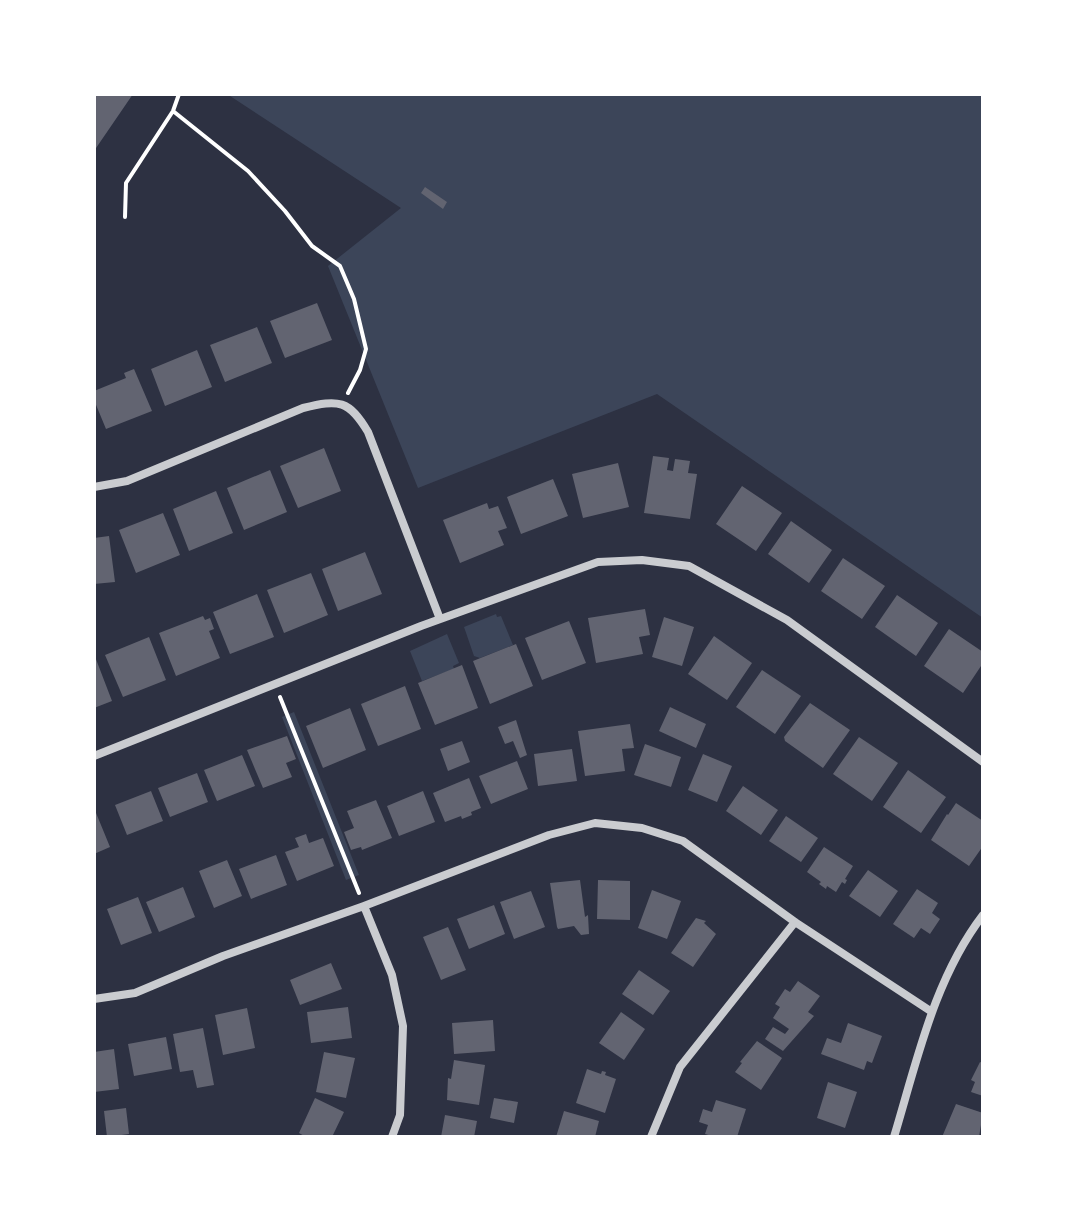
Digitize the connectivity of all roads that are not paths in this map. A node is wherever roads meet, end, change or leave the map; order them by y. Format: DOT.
graph roads {
  1 [pos="94,487"];
  2 [pos="440,619"];
  3 [pos="94,756"];
  4 [pos="983,762"];
  5 [pos="364,906"];
  6 [pos="983,915"];
  7 [pos="795,922"];
  8 [pos="94,999"];
  9 [pos="932,1012"];
  10 [pos="392,1137"];
  11 [pos="651,1137"];
  12 [pos="894,1137"];
  1 -- 2 [label="street"];
  2 -- 3 [label="street"];
  2 -- 4 [label="street"];
  5 -- 7 [label="street"];
  5 -- 8 [label="street"];
  5 -- 10 [label="street"];
  6 -- 9 [label="street"];
  7 -- 9 [label="street"];
  7 -- 11 [label="street"];
  9 -- 12 [label="street"];
}
